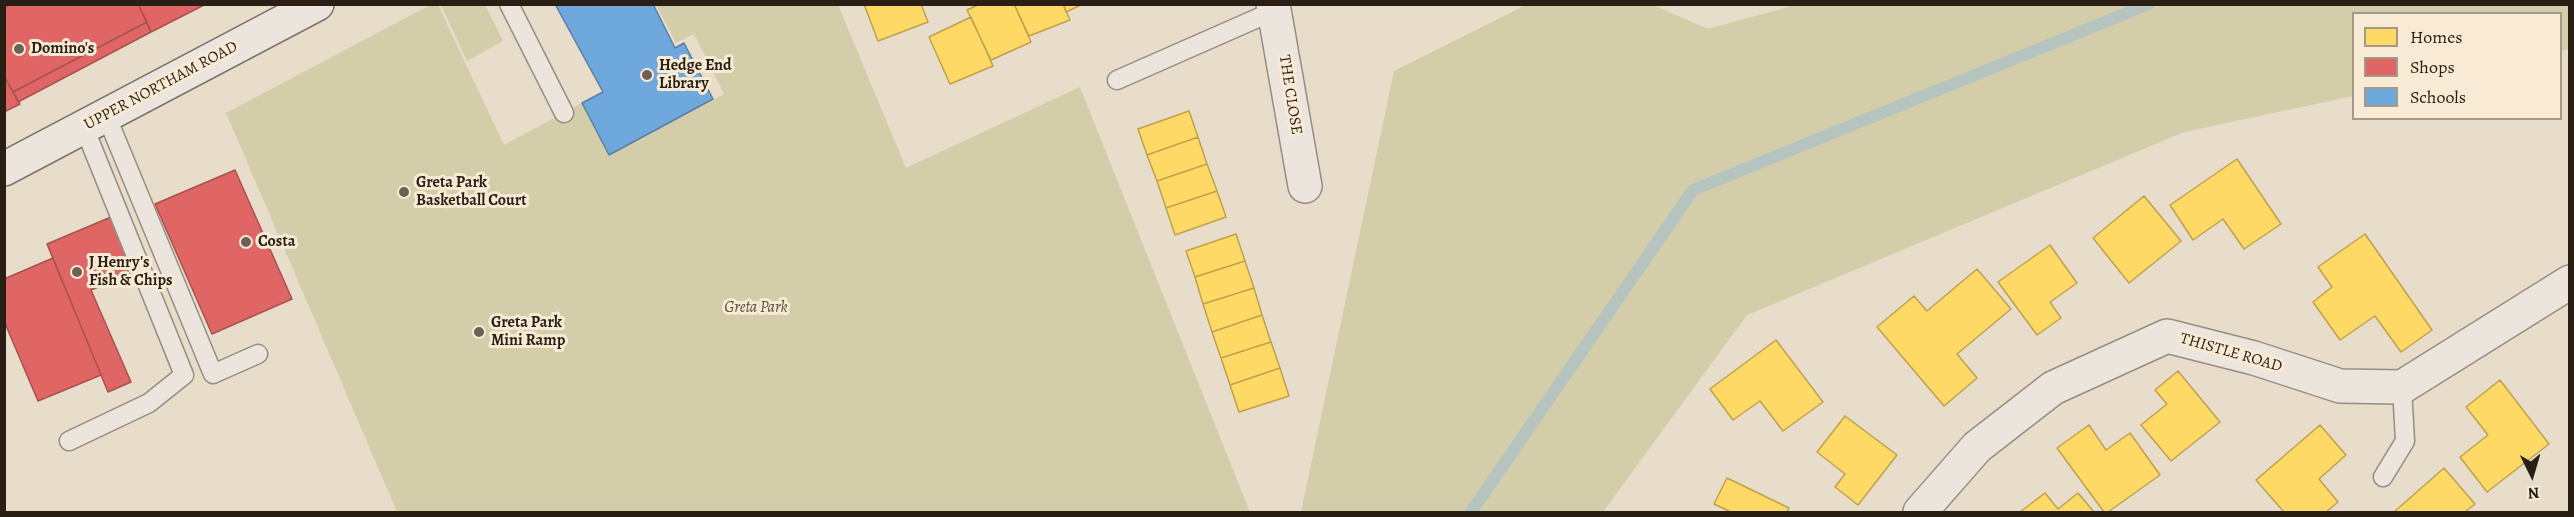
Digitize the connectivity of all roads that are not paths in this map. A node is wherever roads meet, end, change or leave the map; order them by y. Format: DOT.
graph roads {
  1 [pos="318,4"];
  2 [pos="509,4"];
  3 [pos="1275,8"];
  4 [pos="1117,80"];
  5 [pos="564,113"];
  6 [pos="95,121"];
  7 [pos="4,169"];
  8 [pos="1305,186"];
  9 [pos="2570,282"];
  10 [pos="258,354"];
  11 [pos="2402,387"];
  12 [pos="69,441"];
  13 [pos="2383,477"];
  14 [pos="1920,513"];
  1 -- 6 [label="street, UPPER NORTHAM ROAD"];
  2 -- 5 [label="lane"];
  3 -- 4 [label="lane"];
  3 -- 8 [label="street, THE CLOSE"];
  6 -- 7 [label="street, UPPER NORTHAM ROAD"];
  6 -- 10 [label="lane"];
  6 -- 12 [label="lane"];
  9 -- 11 [label="street"];
  11 -- 13 [label="lane"];
  11 -- 14 [label="street, THISTLE ROAD"];
}
